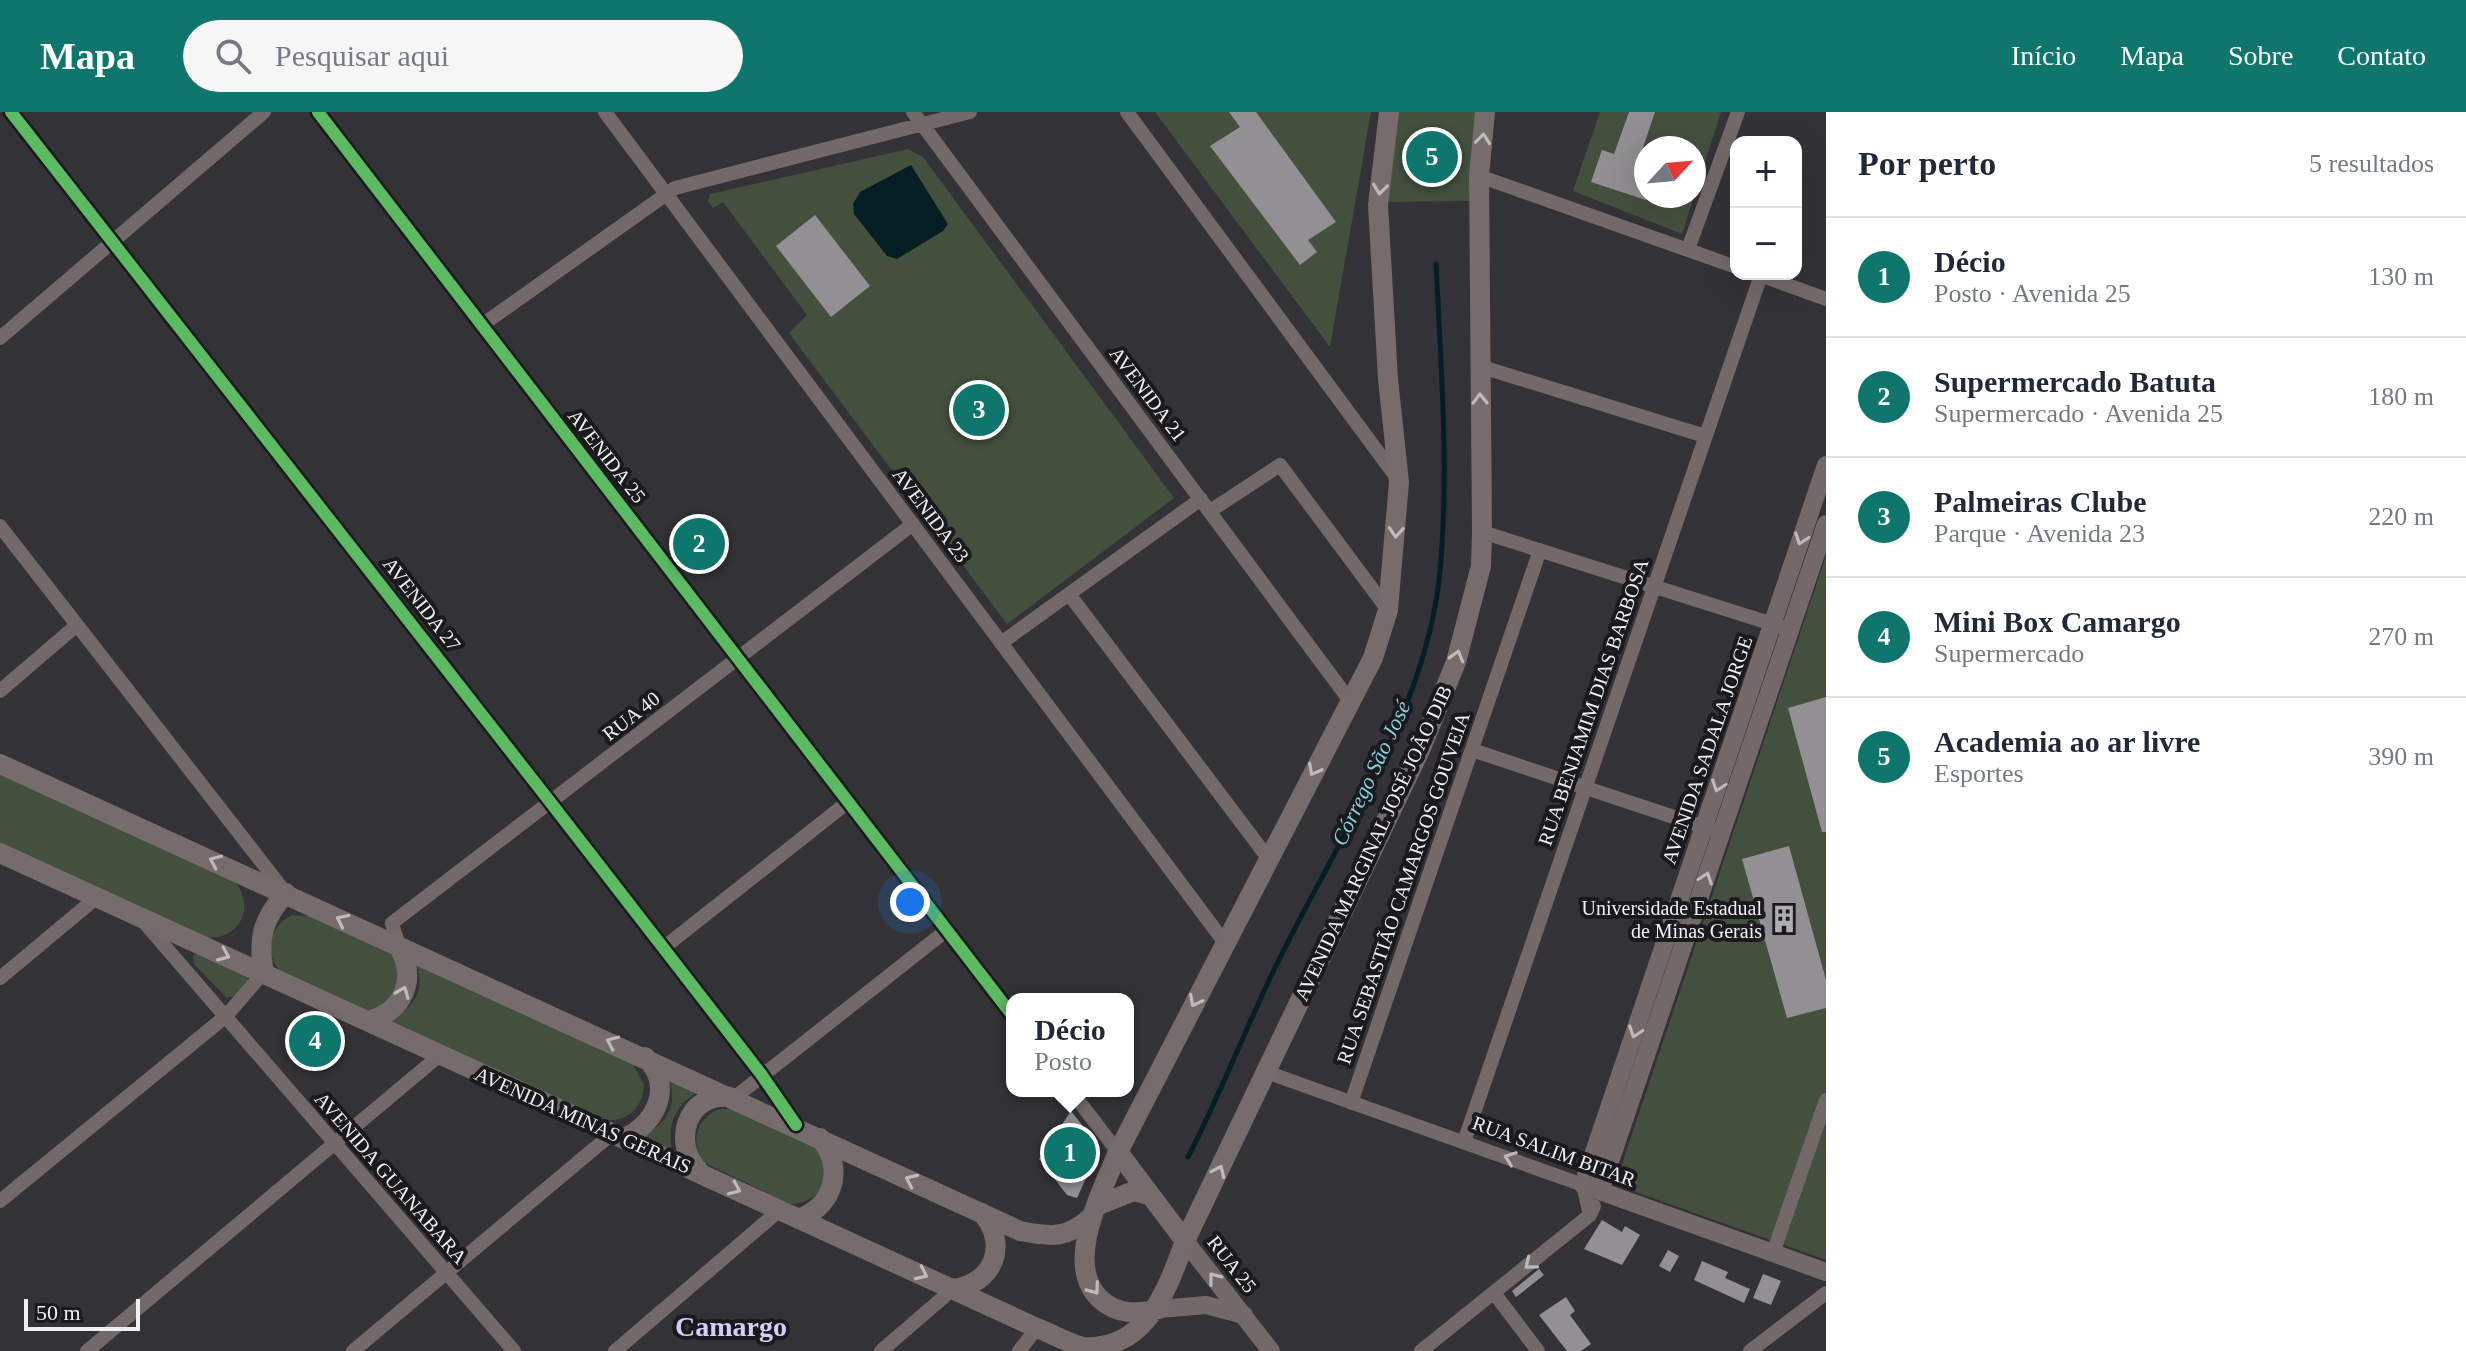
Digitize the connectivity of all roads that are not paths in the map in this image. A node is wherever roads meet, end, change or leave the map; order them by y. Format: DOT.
graph roads {
  1 [pos="11,112"];
  2 [pos="264,112"];
  3 [pos="318,112"];
  4 [pos="605,112"];
  5 [pos="913,112"];
  6 [pos="970,112"];
  7 [pos="1127,112"];
  8 [pos="1389,112"];
  9 [pos="1485,112"];
  10 [pos="1738,112"];
  11 [pos="922,125"];
  12 [pos="1479,176"];
  13 [pos="667,194"];
  14 [pos="113,241"];
  15 [pos="1688,249"];
  16 [pos="1730,265"];
  17 [pos="1757,280"];
  18 [pos="1773,280"];
  19 [pos="1826,299"];
  20 [pos="482,325"];
  21 [pos="0,338"];
  22 [pos="1479,366"];
  23 [pos="1705,436"];
  24 [pos="1826,465"];
  25 [pos="1399,482"];
  26 [pos="1205,505"];
  27 [pos="913,524"];
  28 [pos="1826,524"];
  29 [pos="0,526"];
  30 [pos="1482,532"];
  31 [pos="1540,550"];
  32 [pos="1654,586"];
  33 [pos="1069,594"];
  34 [pos="1388,610"];
  35 [pos="77,625"];
  36 [pos="1782,627"];
  37 [pos="1001,643"];
  38 [pos="738,659"];
  39 [pos="0,691"];
  40 [pos="1350,701"];
  41 [pos="1472,750"];
  42 [pos="0,764"];
  43 [pos="1585,787"];
  44 [pos="848,802"];
  45 [pos="551,803"];
  46 [pos="1713,829"];
  47 [pos="0,853"];
  48 [pos="1268,858"];
  49 [pos="286,893"];
  50 [pos="96,898"];
  51 [pos="143,921"];
  52 [pos="947,930"];
  53 [pos="1225,943"];
  54 [pos="399,947"];
  55 [pos="662,949"];
  56 [pos="264,972"];
  57 [pos="0,978"];
  58 [pos="1006,1007"];
  59 [pos="226,1016"];
  60 [pos="368,1021"];
  61 [pos="440,1055"];
  62 [pos="645,1057"];
  63 [pos="1266,1072"];
  64 [pos="761,1074"];
  65 [pos="1076,1097"];
  66 [pos="734,1098"];
  67 [pos="1826,1100"];
  68 [pos="1351,1103"];
  69 [pos="796,1125"];
  70 [pos="620,1134"];
  71 [pos="820,1138"];
  72 [pos="1464,1142"];
  73 [pos="335,1143"];
  74 [pos="1118,1152"];
  75 [pos="701,1173"];
  76 [pos="1592,1188"];
  77 [pos="1149,1195"];
  78 [pos="0,1201"];
  79 [pos="781,1209"];
  80 [pos="1094,1212"];
  81 [pos="982,1213"];
  82 [pos="801,1218"];
  83 [pos="1185,1241"];
  84 [pos="1773,1253"];
  85 [pos="1826,1272"];
  86 [pos="446,1273"];
  87 [pos="953,1289"];
  88 [pos="1494,1293"];
  89 [pos="1826,1293"];
  90 [pos="1159,1309"];
  91 [pos="1244,1315"];
  92 [pos="1037,1328"];
  93 [pos="87,1351"];
  94 [pos="353,1351"];
  95 [pos="514,1351"];
  96 [pos="615,1351"];
  97 [pos="881,1351"];
  98 [pos="1019,1351"];
  99 [pos="1271,1351"];
  100 [pos="1421,1351"];
  101 [pos="1538,1351"];
  102 [pos="1750,1351"];
  1 -- 14 [label="street, AVENIDA 27"];
  2 -- 14 [label="street"];
  3 -- 20 [label="street, AVENIDA 25"];
  4 -- 13 [label="street, AVENIDA 23"];
  5 -- 11 [label="street, AVENIDA 21"];
  6 -- 11 [label="street"];
  7 -- 25 [label="street"];
  8 -- 25 [label="main road, one-way"];
  12 -- 9 [label="main road, AVENIDA MARGINAL JOSÉ JOÃO DIB, one-way"];
  10 -- 15 [label="street"];
  11 -- 13 [label="street"];
  11 -- 26 [label="street, AVENIDA 21"];
  12 -- 15 [label="street"];
  12 -- 22 [label="main road, AVENIDA MARGINAL JOSÉ JOÃO DIB"];
  13 -- 20 [label="street"];
  13 -- 27 [label="street, AVENIDA 23"];
  14 -- 21 [label="street"];
  14 -- 45 [label="street, AVENIDA 27"];
  15 -- 16 [label="street"];
  17 -- 23 [label="street, RUA BENJAMIM DIAS BARBOSA"];
  18 -- 19 [label="street"];
  20 -- 38 [label="street, AVENIDA 25"];
  22 -- 23 [label="street"];
  30 -- 22 [label="main road, AVENIDA MARGINAL JOSÉ JOÃO DIB, one-way"];
  23 -- 32 [label="street, RUA BENJAMIM DIAS BARBOSA"];
  24 -- 36 [label="street, AVENIDA SADALA JORGE, one-way"];
  25 -- 34 [label="main road, one-way"];
  26 -- 33 [label="street"];
  26 -- 34 [label="street"];
  26 -- 40 [label="street, AVENIDA 21"];
  27 -- 37 [label="street, AVENIDA 23"];
  27 -- 38 [label="street, RUA 40"];
  28 -- 36 [label="street, AVENIDA SADALA JORGE"];
  29 -- 35 [label="street"];
  30 -- 31 [label="street"];
  63 -- 30 [label="main road, AVENIDA MARGINAL JOSÉ JOÃO DIB, one-way"];
  31 -- 32 [label="street"];
  31 -- 41 [label="street, RUA SEBASTIÃO CAMARGOS GOUVEIA"];
  32 -- 36 [label="street"];
  32 -- 43 [label="street, RUA BENJAMIM DIAS BARBOSA"];
  33 -- 37 [label="street"];
  33 -- 48 [label="street"];
  34 -- 40 [label="main road"];
  35 -- 39 [label="street"];
  35 -- 49 [label="street"];
  36 -- 46 [label="street, AVENIDA SADALA JORGE"];
  37 -- 53 [label="street, AVENIDA 23"];
  38 -- 44 [label="street, AVENIDA 25"];
  38 -- 45 [label="street, RUA 40"];
  40 -- 48 [label="main road, one-way"];
  41 -- 43 [label="street"];
  41 -- 68 [label="street, RUA SEBASTIÃO CAMARGOS GOUVEIA"];
  49 -- 42 [label="main road, one-way"];
  43 -- 46 [label="street"];
  43 -- 72 [label="street, RUA BENJAMIM DIAS BARBOSA"];
  44 -- 52 [label="street, AVENIDA 25"];
  44 -- 55 [label="street"];
  45 -- 54 [label="street, RUA 40"];
  45 -- 55 [label="street, AVENIDA 27"];
  46 -- 76 [label="street, AVENIDA SADALA JORGE"];
  47 -- 50 [label="main road, AVENIDA MINAS GERAIS"];
  48 -- 53 [label="main road"];
  54 -- 49 [label="main road, one-way"];
  49 -- 56 [label="main road"];
  50 -- 51 [label="main road, AVENIDA MINAS GERAIS"];
  50 -- 57 [label="street"];
  51 -- 56 [label="main road, AVENIDA MINAS GERAIS, one-way"];
  51 -- 59 [label="street, AVENIDA GUANABARA"];
  52 -- 58 [label="street, AVENIDA 25"];
  52 -- 64 [label="street"];
  53 -- 74 [label="main road, one-way"];
  60 -- 54 [label="main road, one-way"];
  62 -- 54 [label="main road, one-way"];
  55 -- 64 [label="street, AVENIDA 27"];
  56 -- 59 [label="street"];
  56 -- 60 [label="main road, AVENIDA MINAS GERAIS"];
  59 -- 73 [label="street, AVENIDA GUANABARA"];
  59 -- 78 [label="street"];
  60 -- 61 [label="main road, AVENIDA MINAS GERAIS"];
  61 -- 70 [label="main road, AVENIDA MINAS GERAIS"];
  61 -- 73 [label="street"];
  62 -- 66 [label="main road"];
  62 -- 70 [label="main road"];
  63 -- 68 [label="street, RUA SALIM BITAR"];
  83 -- 63 [label="main road, AVENIDA MARGINAL JOSÉ JOÃO DIB, one-way"];
  64 -- 66 [label="street"];
  64 -- 69 [label="street, AVENIDA 27"];
  65 -- 74 [label="street"];
  66 -- 69 [label="main road"];
  66 -- 75 [label="main road"];
  67 -- 84 [label="street"];
  68 -- 72 [label="street, RUA SALIM BITAR"];
  69 -- 71 [label="main road"];
  70 -- 75 [label="main road, AVENIDA MINAS GERAIS"];
  70 -- 86 [label="street"];
  81 -- 71 [label="main road, one-way"];
  71 -- 82 [label="main road"];
  76 -- 72 [label="street, RUA SALIM BITAR, one-way"];
  73 -- 86 [label="street, AVENIDA GUANABARA"];
  73 -- 93 [label="street"];
  74 -- 77 [label="main road"];
  74 -- 80 [label="main road"];
  75 -- 79 [label="main road, AVENIDA MINAS GERAIS, one-way"];
  76 -- 84 [label="street, RUA SALIM BITAR"];
  76 -- 88 [label="street, one-way"];
  77 -- 80 [label="main road"];
  77 -- 83 [label="main road"];
  79 -- 82 [label="main road, AVENIDA MINAS GERAIS"];
  79 -- 96 [label="street"];
  80 -- 81 [label="main road"];
  80 -- 90 [label="main road, one-way"];
  81 -- 87 [label="main road"];
  82 -- 87 [label="main road, AVENIDA MINAS GERAIS, one-way"];
  83 -- 90 [label="main road, AVENIDA MARGINAL JOSÉ JOÃO DIB"];
  91 -- 83 [label="street, RUA 25, one-way"];
  84 -- 85 [label="street, RUA SALIM BITAR"];
  86 -- 94 [label="street"];
  86 -- 95 [label="street, AVENIDA GUANABARA"];
  87 -- 92 [label="main road, AVENIDA MINAS GERAIS"];
  87 -- 97 [label="street"];
  88 -- 100 [label="street"];
  88 -- 101 [label="street"];
  89 -- 102 [label="street"];
  90 -- 91 [label="street, RUA 25"];
  90 -- 92 [label="main road, AVENIDA MINAS GERAIS"];
  91 -- 99 [label="street, RUA 25"];
  92 -- 98 [label="street"];
}
